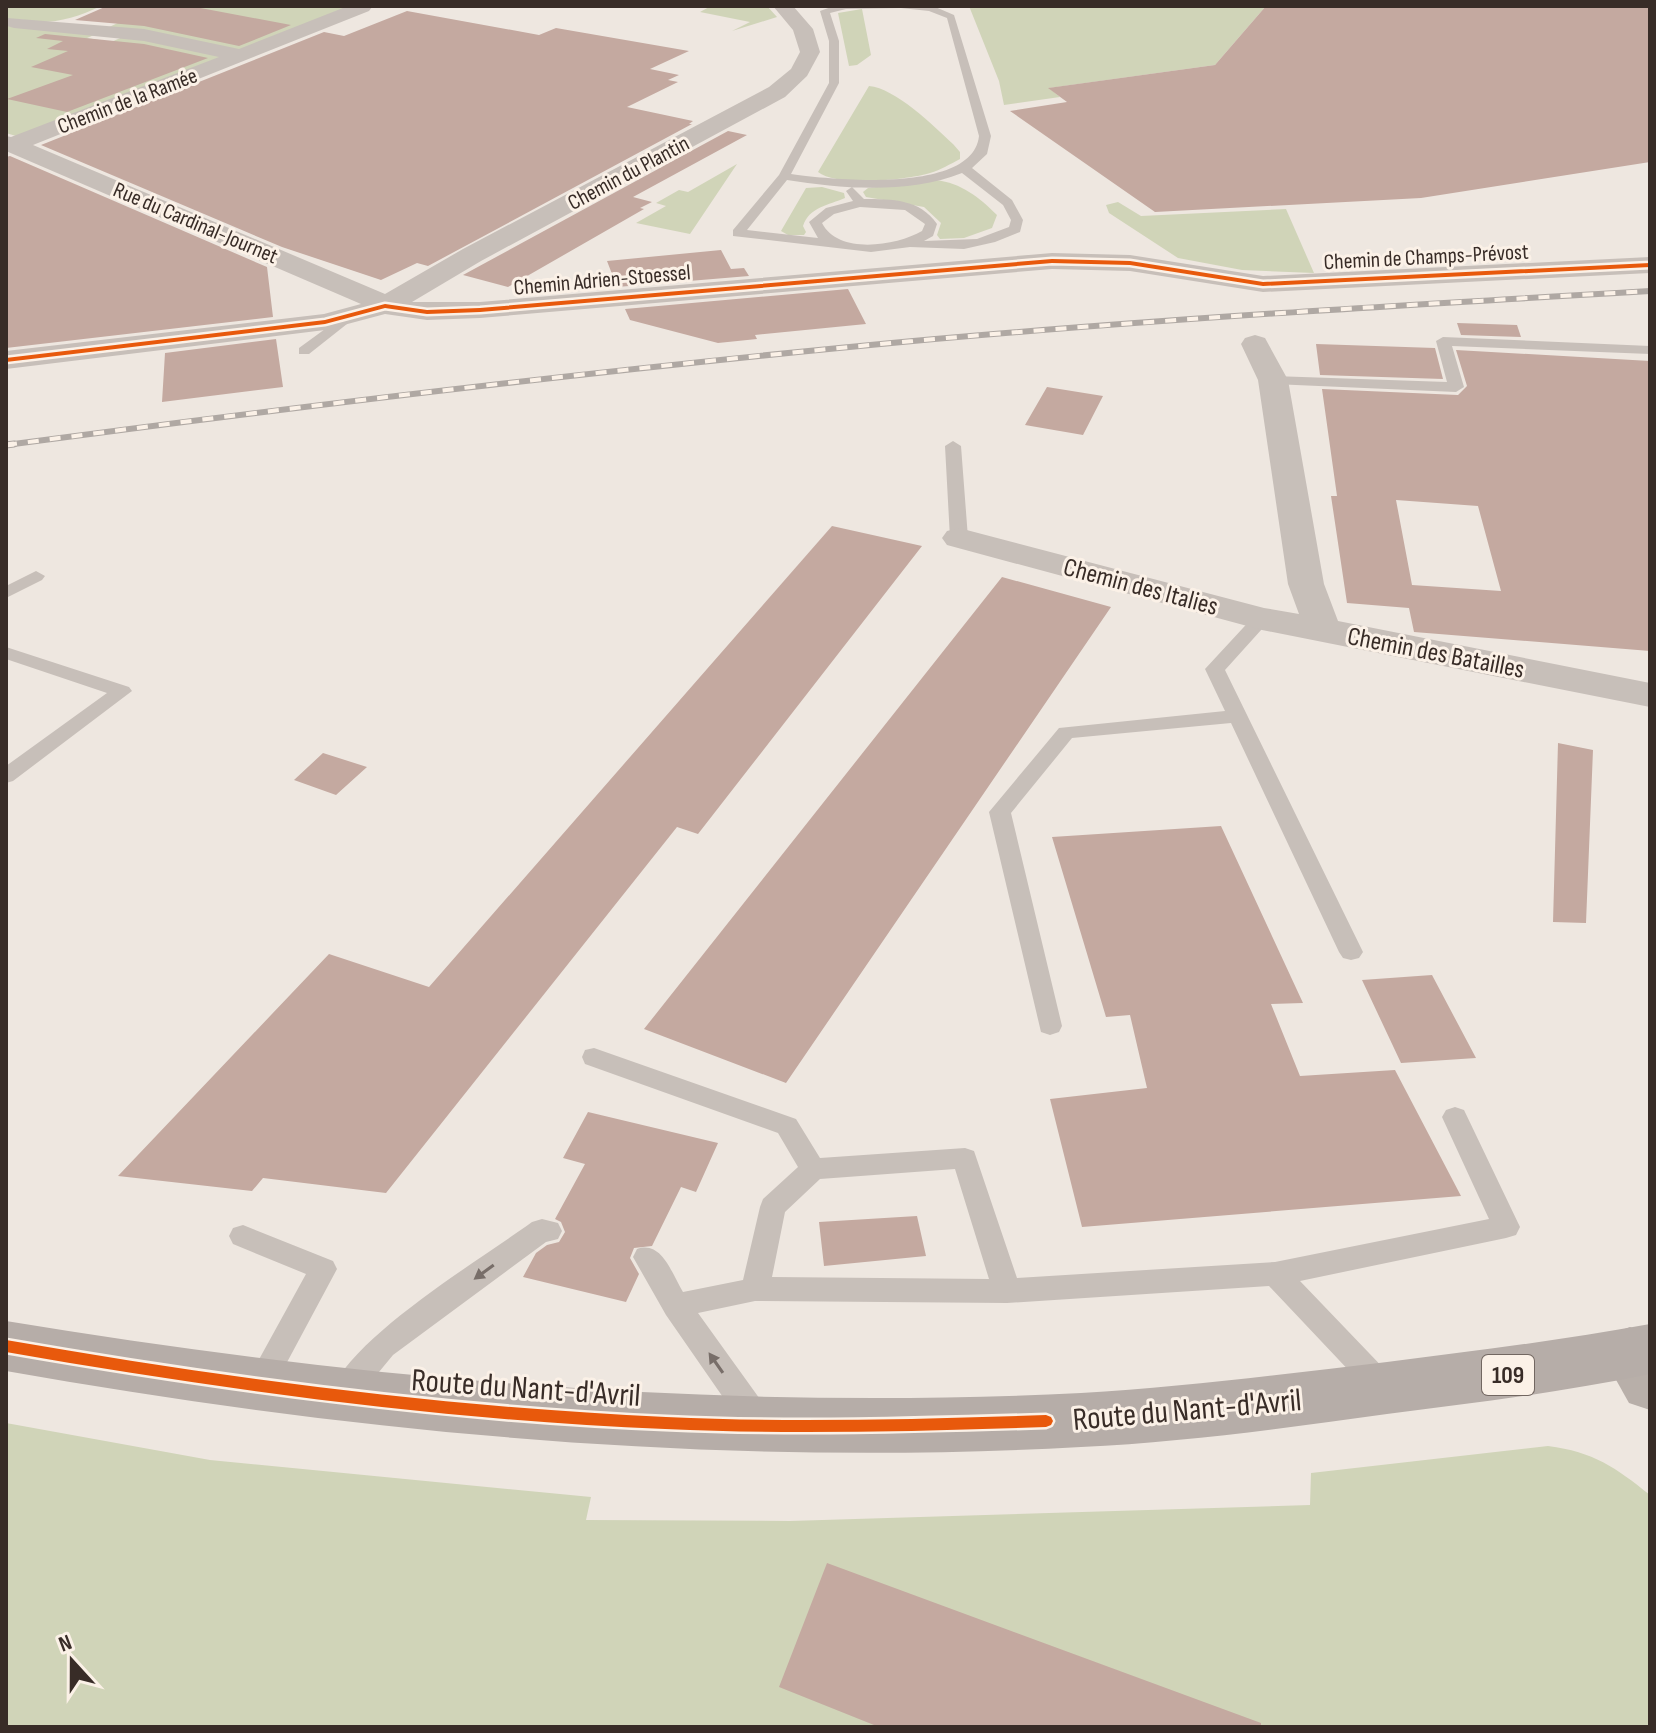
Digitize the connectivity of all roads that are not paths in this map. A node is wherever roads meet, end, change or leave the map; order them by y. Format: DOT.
graph roads {
  1 [pos="783,6"];
  2 [pos="362,7"];
  3 [pos="14,22"];
  4 [pos="241,56"];
  5 [pos="9,144"];
  6 [pos="965,169"];
  7 [pos="784,176"];
  8 [pos="848,185"];
  9 [pos="860,203"];
  10 [pos="831,241"];
  11 [pos="910,243"];
  12 [pos="1650,265"];
  13 [pos="1205,276"];
  14 [pos="385,306"];
  15 [pos="347,317"];
  16 [pos="1255,344"];
  17 [pos="1650,350"];
  18 [pos="304,351"];
  19 [pos="6,360"];
  20 [pos="1273,380"];
  21 [pos="953,446"];
  22 [pos="959,538"];
  23 [pos="36,576"];
  24 [pos="6,593"];
  25 [pos="1262,619"];
  26 [pos="1323,629"];
  27 [pos="6,653"];
  28 [pos="1650,695"];
  29 [pos="1238,716"];
  30 [pos="6,776"];
  31 [pos="1351,952"];
  32 [pos="1050,1026"];
  33 [pos="594,1057"];
  34 [pos="1455,1117"];
  35 [pos="813,1169"];
  36 [pos="548,1231"];
  37 [pos="243,1236"];
  38 [pos="647,1257"];
  39 [pos="1275,1274"];
  40 [pos="755,1289"];
  41 [pos="1007,1291"];
  42 [pos="676,1306"];
  43 [pos="6,1346"];
  44 [pos="1643,1362"];
  45 [pos="260,1386"];
  46 [pos="1385,1389"];
  47 [pos="340,1397"];
  48 [pos="761,1426"];
  1 -- 14 [label="street, Chemin du Plantin"];
  2 -- 4 [label="street, Chemin de la Ramée"];
  3 -- 4 [label="street, Chemin de la Ramée"];
  4 -- 5 [label="street, Chemin de la Ramée"];
  5 -- 14 [label="street, Rue du Cardinal-Journet"];
  6 -- 7 [label="lane"];
  6 -- 8 [label="lane"];
  6 -- 11 [label="lane"];
  7 -- 8 [label="lane"];
  7 -- 10 [label="lane"];
  8 -- 9 [label="lane"];
  9 -- 10 [label="lane"];
  9 -- 11 [label="lane"];
  10 -- 11 [label="lane"];
  12 -- 13 [label="street, Chemin de Champs-Prévost"];
  13 -- 14 [label="street, Chemin Adrien-Stoessel"];
  14 -- 15 [label="street, Chemin Adrien-Stoessel"];
  15 -- 18 [label="lane"];
  15 -- 19 [label="street, Chemin Adrien-Stoessel"];
  16 -- 20 [label="street, Chemin des Batailles"];
  17 -- 20 [label="lane"];
  20 -- 26 [label="street, Chemin des Batailles"];
  21 -- 22 [label="lane"];
  22 -- 25 [label="street, Chemin des Italies"];
  23 -- 24 [label="lane"];
  25 -- 26 [label="street, Chemin des Italies"];
  25 -- 29 [label="lane"];
  26 -- 28 [label="street, Chemin des Batailles"];
  27 -- 30 [label="lane"];
  29 -- 31 [label="lane"];
  29 -- 32 [label="lane"];
  33 -- 35 [label="lane"];
  34 -- 39 [label="lane"];
  35 -- 40 [label="lane"];
  35 -- 41 [label="lane"];
  36 -- 47 [label="lane, one-way"];
  37 -- 45 [label="lane"];
  38 -- 42 [label="lane"];
  39 -- 41 [label="lane"];
  39 -- 46 [label="lane"];
  40 -- 41 [label="lane"];
  40 -- 42 [label="lane"];
  48 -- 42 [label="lane, one-way"];
  43 -- 45 [label="main road, Route du Nant-d'Avril / 109"];
  44 -- 46 [label="main road, Route du Nant-d'Avril / 109"];
  45 -- 47 [label="main road, Route du Nant-d'Avril / 109"];
  46 -- 48 [label="main road, Route du Nant-d'Avril / 109"];
  47 -- 48 [label="main road, Route du Nant-d'Avril / 109"];
}
